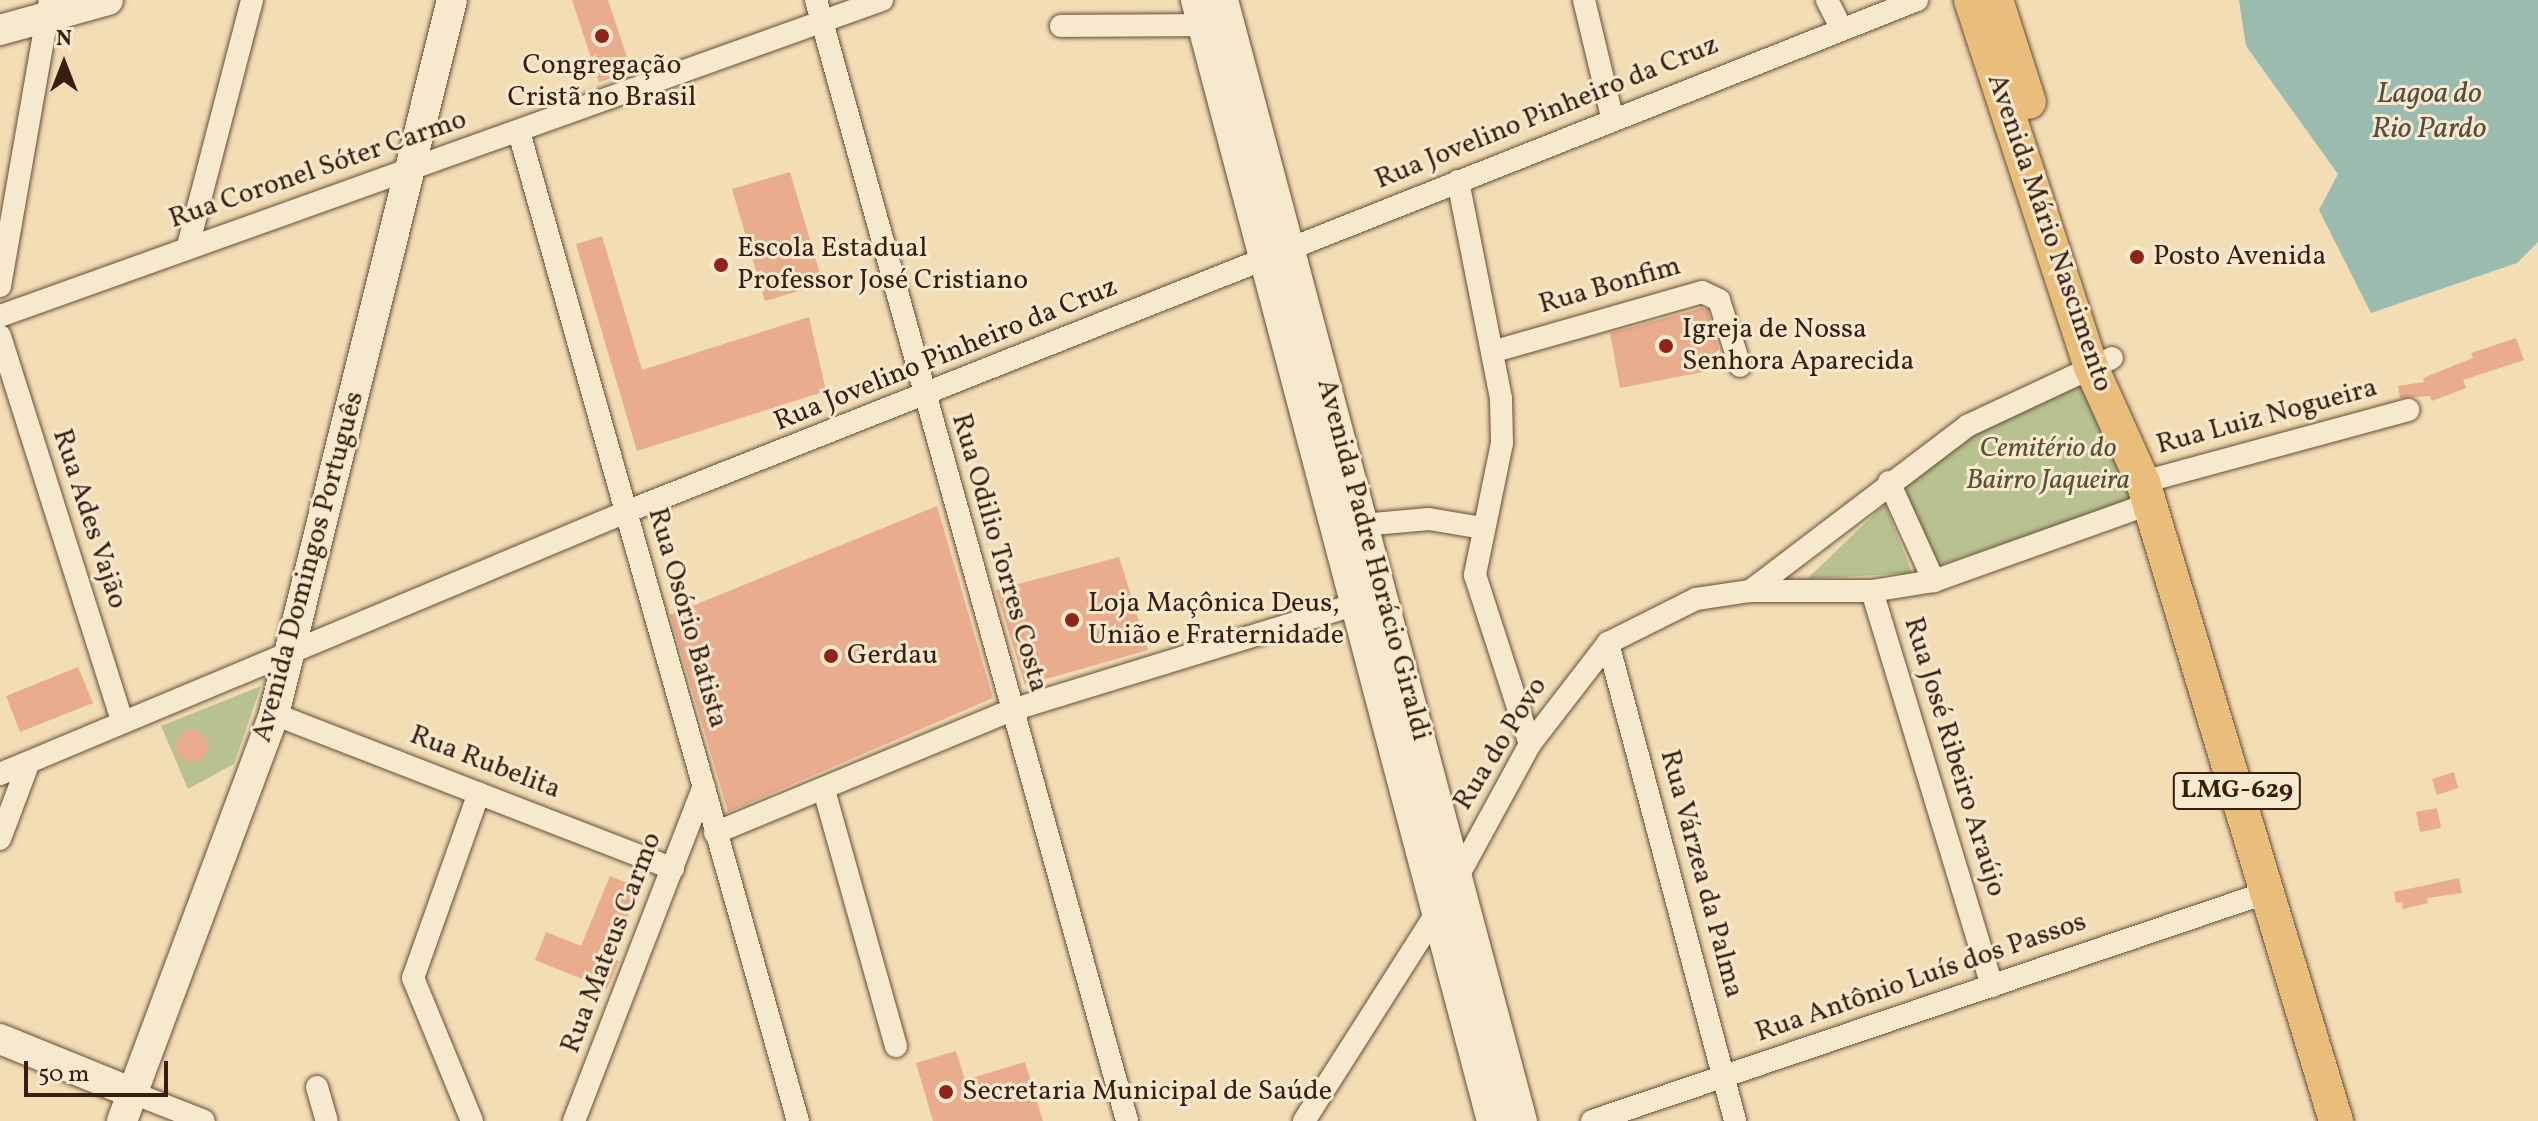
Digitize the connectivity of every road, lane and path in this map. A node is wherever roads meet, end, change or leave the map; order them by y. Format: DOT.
graph roads {
  1 [pos="108,0"];
  2 [pos="252,0"];
  3 [pos="452,0"];
  4 [pos="816,0"];
  5 [pos="882,0"];
  6 [pos="1223,0"];
  7 [pos="1584,0"];
  8 [pos="1827,0"];
  9 [pos="1917,0"];
  10 [pos="1971,0"];
  11 [pos="1996,0"];
  12 [pos="49,8"];
  13 [pos="1200,12"];
  14 [pos="823,23"];
  15 [pos="1061,26"];
  16 [pos="1841,28"];
  17 [pos="0,30"];
  18 [pos="1612,117"];
  19 [pos="519,132"];
  20 [pos="410,170"];
  21 [pos="1458,181"];
  22 [pos="188,246"];
  23 [pos="1277,255"];
  24 [pos="0,286"];
  25 [pos="0,316"];
  26 [pos="0,336"];
  27 [pos="1495,351"];
  28 [pos="2102,363"];
  29 [pos="1740,366"];
  30 [pos="923,398"];
  31 [pos="2408,410"];
  32 [pos="1889,482"];
  33 [pos="2142,483"];
  34 [pos="626,512"];
  35 [pos="1362,525"];
  36 [pos="1482,528"];
  37 [pos="1934,581"];
  38 [pos="1750,591"];
  39 [pos="1872,591"];
  40 [pos="1354,605"];
  41 [pos="1608,643"];
  42 [pos="291,649"];
  43 [pos="1012,710"];
  44 [pos="274,714"];
  45 [pos="122,721"];
  46 [pos="1530,744"];
  47 [pos="29,762"];
  48 [pos="0,774"];
  49 [pos="704,786"];
  50 [pos="824,790"];
  51 [pos="479,793"];
  52 [pos="715,833"];
  53 [pos="0,839"];
  54 [pos="673,869"];
  55 [pos="1457,878"];
  56 [pos="2268,892"];
  57 [pos="1434,917"];
  58 [pos="1992,986"];
  59 [pos="0,1039"];
  60 [pos="896,1046"];
  61 [pos="1723,1077"];
  62 [pos="317,1087"];
  63 [pos="128,1107"];
  64 [pos="204,1121"];
  65 [pos="327,1121"];
  66 [pos="472,1121"];
  67 [pos="574,1121"];
  68 [pos="798,1121"];
  69 [pos="1127,1121"];
  70 [pos="1304,1121"];
  71 [pos="1492,1121"];
  72 [pos="1522,1121"];
  73 [pos="1592,1121"];
  74 [pos="1735,1121"];
  75 [pos="2336,1121"];
  1 -- 12 [label="street"];
  2 -- 22 [label="street"];
  3 -- 20 [label="street, Avenida Domingos Português"];
  4 -- 14 [label="street, Rua Odilio Torres Costa"];
  5 -- 14 [label="street, Rua Coronel Sóter Carmo"];
  6 -- 23 [label="street, Avenida Padre Horácio Giraldi"];
  7 -- 18 [label="street"];
  8 -- 16 [label="street"];
  9 -- 16 [label="street, Rua Jovelino Pinheiro da Cruz"];
  10 -- 28 [label="main road, Avenida Mário Nascimento / LMG-629"];
  11 -- 28 [label="main road, Avenida Mário Nascimento / LMG-629"];
  12 -- 17 [label="street"];
  12 -- 24 [label="street"];
  13 -- 15 [label="street"];
  13 -- 23 [label="street, Avenida Padre Horácio Giraldi"];
  14 -- 19 [label="street, Rua Coronel Sóter Carmo"];
  14 -- 30 [label="street, Rua Odilio Torres Costa"];
  16 -- 18 [label="street, Rua Jovelino Pinheiro da Cruz"];
  18 -- 21 [label="street, Rua Jovelino Pinheiro da Cruz"];
  19 -- 20 [label="street, Rua Coronel Sóter Carmo"];
  19 -- 34 [label="street, Rua Osório Batista"];
  20 -- 22 [label="street, Rua Coronel Sóter Carmo"];
  20 -- 42 [label="street, Avenida Domingos Português"];
  21 -- 23 [label="street, Rua Jovelino Pinheiro da Cruz"];
  21 -- 27 [label="street"];
  22 -- 25 [label="street, Rua Coronel Sóter Carmo"];
  23 -- 30 [label="street, Rua Jovelino Pinheiro da Cruz"];
  23 -- 35 [label="street, Avenida Padre Horácio Giraldi"];
  23 -- 40 [label="street, Avenida Padre Horácio Giraldi"];
  26 -- 45 [label="street, Rua Ades Vajão"];
  27 -- 29 [label="street, Rua Bonfim"];
  27 -- 36 [label="street"];
  28 -- 32 [label="street, Rua do Povo"];
  28 -- 33 [label="main road, Avenida Mário Nascimento / LMG-629"];
  30 -- 34 [label="street, Rua Jovelino Pinheiro da Cruz"];
  30 -- 43 [label="street, Rua Odilio Torres Costa"];
  31 -- 33 [label="street, Rua Luiz Nogueira"];
  32 -- 37 [label="street"];
  32 -- 38 [label="street, Rua do Povo"];
  33 -- 37 [label="street, Rua Luiz Nogueira"];
  33 -- 56 [label="main road, Avenida Mário Nascimento / LMG-629"];
  34 -- 42 [label="street, Rua Jovelino Pinheiro da Cruz"];
  34 -- 49 [label="street, Rua Osório Batista"];
  35 -- 36 [label="street"];
  35 -- 55 [label="street, Avenida Padre Horácio Giraldi"];
  36 -- 46 [label="street"];
  37 -- 39 [label="street, Rua Luiz Nogueira"];
  38 -- 39 [label="street, Rua Luiz Nogueira"];
  38 -- 41 [label="street, Rua do Povo"];
  39 -- 58 [label="street, Rua José Ribeiro Araújo"];
  40 -- 43 [label="street"];
  40 -- 57 [label="street, Avenida Padre Horácio Giraldi"];
  41 -- 46 [label="street, Rua do Povo"];
  41 -- 61 [label="street, Rua Várzea da Palma"];
  42 -- 44 [label="street, Avenida Domingos Português"];
  42 -- 45 [label="street, Rua Jovelino Pinheiro da Cruz"];
  43 -- 50 [label="street"];
  43 -- 69 [label="street, Rua Odilio Torres Costa"];
  44 -- 51 [label="street, Rua Rubelita"];
  44 -- 63 [label="street, Avenida Domingos Português"];
  45 -- 47 [label="street, Rua Jovelino Pinheiro da Cruz"];
  46 -- 55 [label="street, Rua do Povo"];
  47 -- 48 [label="street, Rua Jovelino Pinheiro da Cruz"];
  47 -- 53 [label="street"];
  49 -- 52 [label="street, Rua Osório Batista"];
  49 -- 54 [label="street, Rua Mateus Carmo"];
  50 -- 52 [label="street"];
  50 -- 60 [label="street"];
  51 -- 54 [label="street, Rua Rubelita"];
  51 -- 66 [label="street"];
  52 -- 68 [label="street, Rua Osório Batista"];
  54 -- 67 [label="street, Rua Mateus Carmo"];
  55 -- 72 [label="street, Avenida Padre Horácio Giraldi"];
  56 -- 58 [label="street, Rua Antônio Luís dos Passos"];
  56 -- 75 [label="main road, Avenida Mário Nascimento / LMG-629"];
  57 -- 70 [label="street"];
  57 -- 71 [label="street, Avenida Padre Horácio Giraldi"];
  58 -- 61 [label="street, Rua Antônio Luís dos Passos"];
  59 -- 63 [label="street"];
  61 -- 73 [label="street, Rua Antônio Luís dos Passos"];
  61 -- 74 [label="street, Rua Várzea da Palma"];
  62 -- 65 [label="street"];
  63 -- 64 [label="street"];
}
